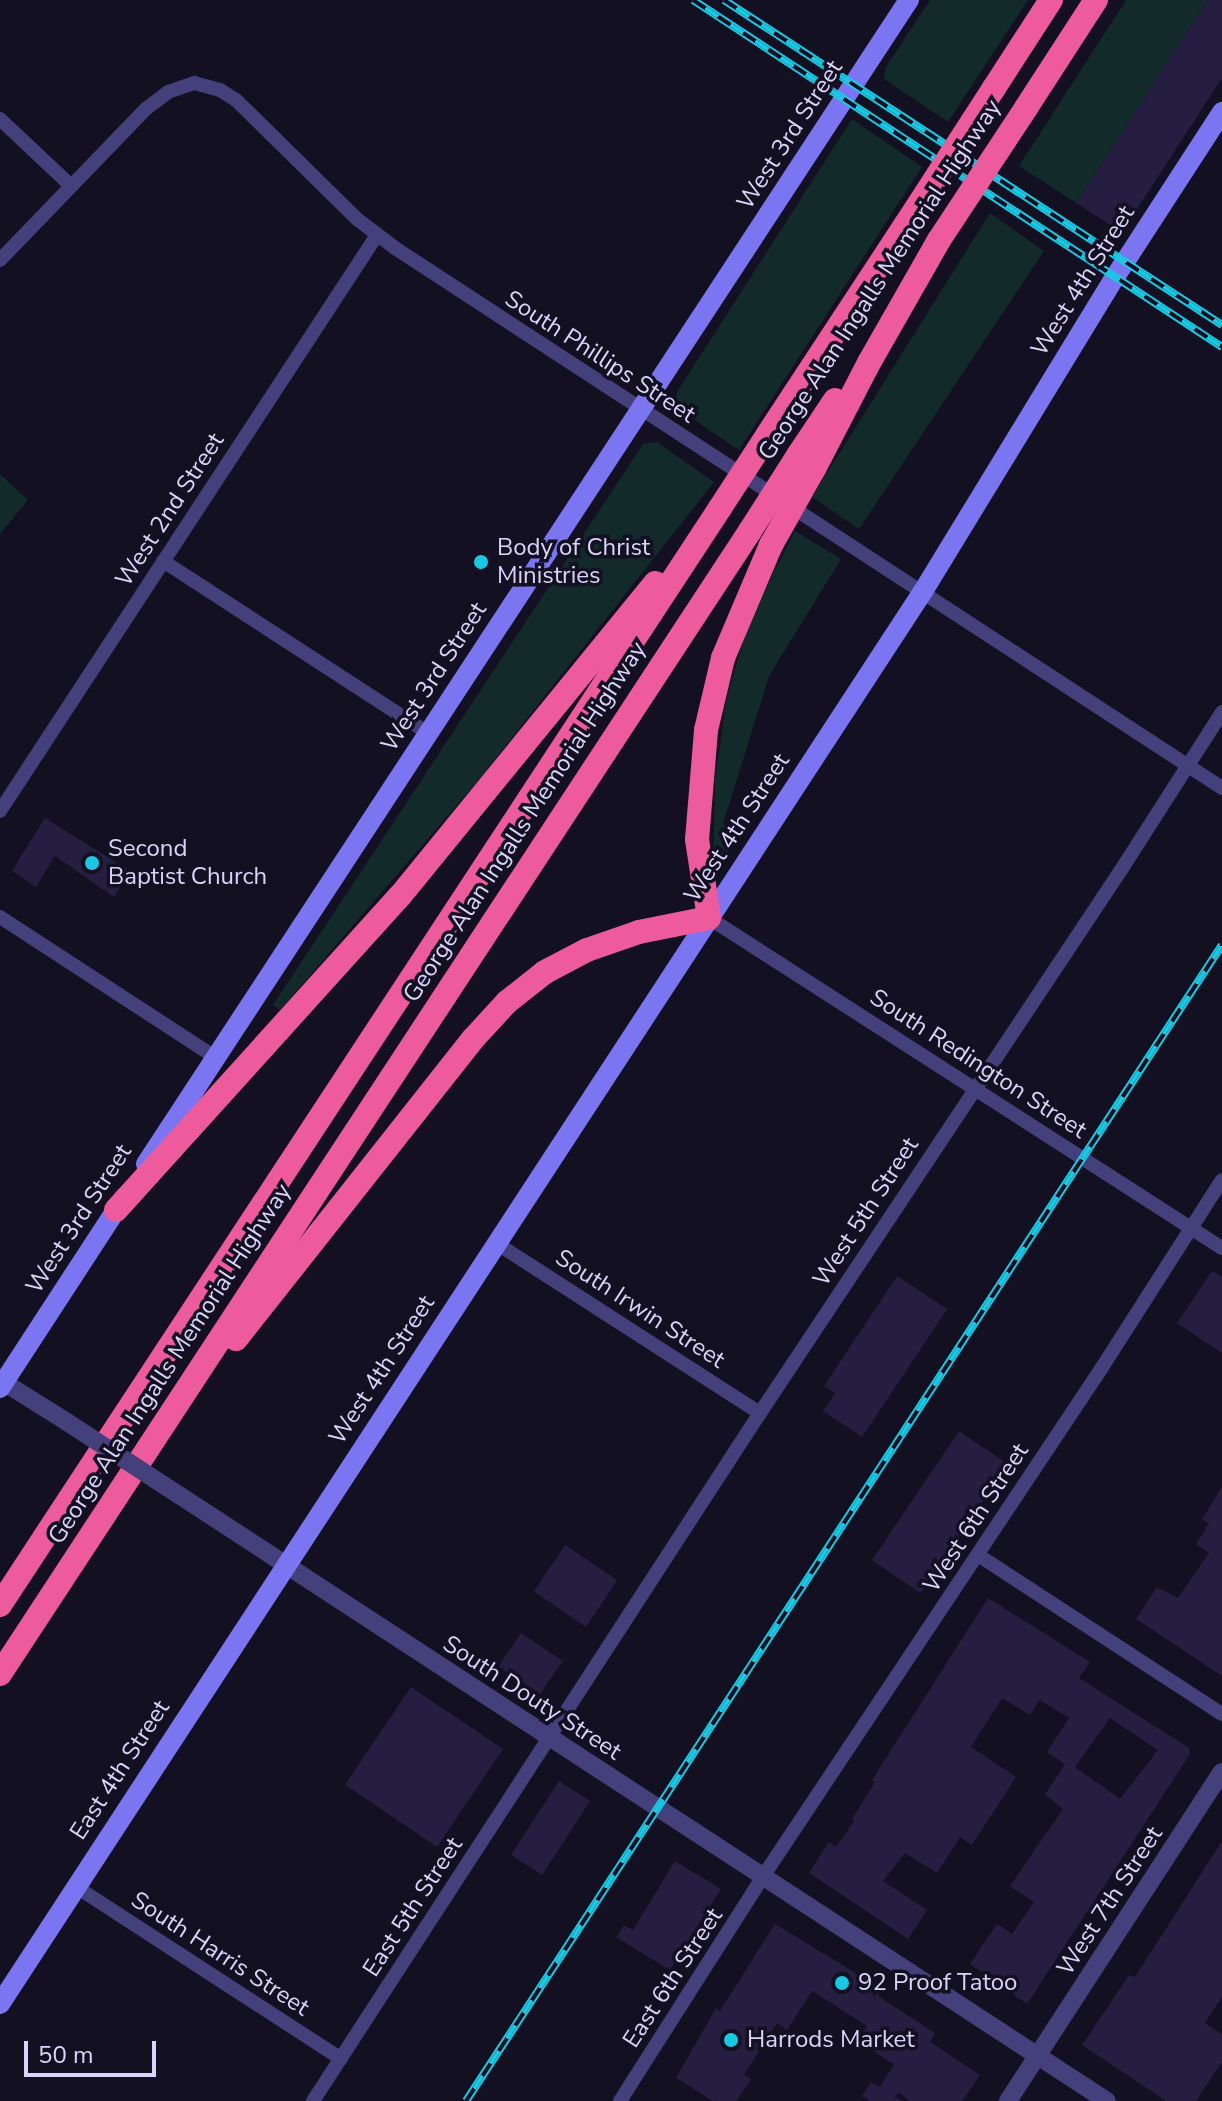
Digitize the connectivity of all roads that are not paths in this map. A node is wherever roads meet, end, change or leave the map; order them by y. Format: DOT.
graph roads {
  1 [pos="909,0"];
  2 [pos="1051,0"];
  3 [pos="1096,0"];
  4 [pos="1222,112"];
  5 [pos="0,119"];
  6 [pos="71,186"];
  7 [pos="377,235"];
  8 [pos="0,260"];
  9 [pos="640,410"];
  10 [pos="807,461"];
  11 [pos="718,512"];
  12 [pos="163,561"];
  13 [pos="922,593"];
  14 [pos="1222,712"];
  15 [pos="428,733"];
  16 [pos="1187,765"];
  17 [pos="1222,788"];
  18 [pos="0,811"];
  19 [pos="0,917"];
  20 [pos="709,918"];
  21 [pos="216,1058"];
  22 [pos="973,1089"];
  23 [pos="1222,1180"];
  24 [pos="116,1210"];
  25 [pos="1191,1228"];
  26 [pos="496,1243"];
  27 [pos="1222,1248"];
  28 [pos="1,1383"];
  29 [pos="176,1407"];
  30 [pos="760,1413"];
  31 [pos="978,1555"];
  32 [pos="285,1566"];
  33 [pos="0,1605"];
  34 [pos="0,1674"];
  35 [pos="1222,1714"];
  36 [pos="550,1737"];
  37 [pos="1222,1772"];
  38 [pos="762,1878"];
  39 [pos="75,1886"];
  40 [pos="0,2004"];
  41 [pos="1038,2056"];
  42 [pos="341,2059"];
  43 [pos="313,2101"];
  44 [pos="620,2101"];
  45 [pos="1008,2101"];
  46 [pos="1107,2101"];
  1 -- 9 [label="main road, West 3rd Street"];
  2 -- 11 [label="highway, George Alan Ingalls Memorial Highway, bridge"];
  3 -- 10 [label="highway, George Alan Ingalls Memorial Highway, bridge"];
  4 -- 13 [label="main road, West 4th Street"];
  5 -- 6 [label="street"];
  6 -- 7 [label="street, South Phillips Street"];
  6 -- 8 [label="street, South Phillips Street"];
  7 -- 9 [label="street, South Phillips Street"];
  7 -- 12 [label="street, West 2nd Street"];
  9 -- 13 [label="street, South Phillips Street"];
  9 -- 15 [label="main road, West 3rd Street"];
  10 -- 20 [label="highway, bridge"];
  10 -- 29 [label="highway, George Alan Ingalls Memorial Highway, bridge"];
  11 -- 24 [label="highway"];
  11 -- 33 [label="highway, George Alan Ingalls Memorial Highway"];
  12 -- 15 [label="street"];
  12 -- 18 [label="street, West 2nd Street"];
  13 -- 16 [label="street, South Phillips Street"];
  13 -- 20 [label="main road, West 4th Street"];
  14 -- 16 [label="street, West 5th Street"];
  15 -- 21 [label="main road, West 3rd Street"];
  16 -- 17 [label="street, South Phillips Street"];
  16 -- 22 [label="street, West 5th Street"];
  19 -- 21 [label="street"];
  20 -- 22 [label="street, South Redington Street"];
  20 -- 26 [label="main road, West 4th Street"];
  20 -- 29 [label="highway"];
  21 -- 24 [label="main road, West 3rd Street"];
  22 -- 25 [label="street, South Redington Street"];
  22 -- 30 [label="street, West 5th Street"];
  23 -- 25 [label="street, West 6th Street"];
  24 -- 28 [label="main road, West 3rd Street"];
  25 -- 27 [label="street, South Redington Street"];
  25 -- 31 [label="street, West 6th Street"];
  26 -- 30 [label="street, South Irwin Street"];
  26 -- 32 [label="main road, West 4th Street"];
  28 -- 32 [label="street, South Douty Street, bridge"];
  29 -- 34 [label="highway, George Alan Ingalls Memorial Highway"];
  30 -- 36 [label="street, West 5th Street"];
  31 -- 35 [label="street"];
  31 -- 38 [label="street, West 6th Street"];
  32 -- 36 [label="street, South Douty Street"];
  32 -- 39 [label="main road, East 4th Street"];
  36 -- 38 [label="street, South Douty Street"];
  36 -- 42 [label="street, East 5th Street"];
  37 -- 41 [label="street, West 7th Street"];
  38 -- 41 [label="street, South Douty Street"];
  38 -- 44 [label="street, East 6th Street"];
  39 -- 40 [label="main road, East 4th Street"];
  39 -- 42 [label="street, South Harris Street"];
  41 -- 45 [label="street, West 7th Street"];
  41 -- 46 [label="street, South Douty Street"];
  42 -- 43 [label="street, East 5th Street"];
}
